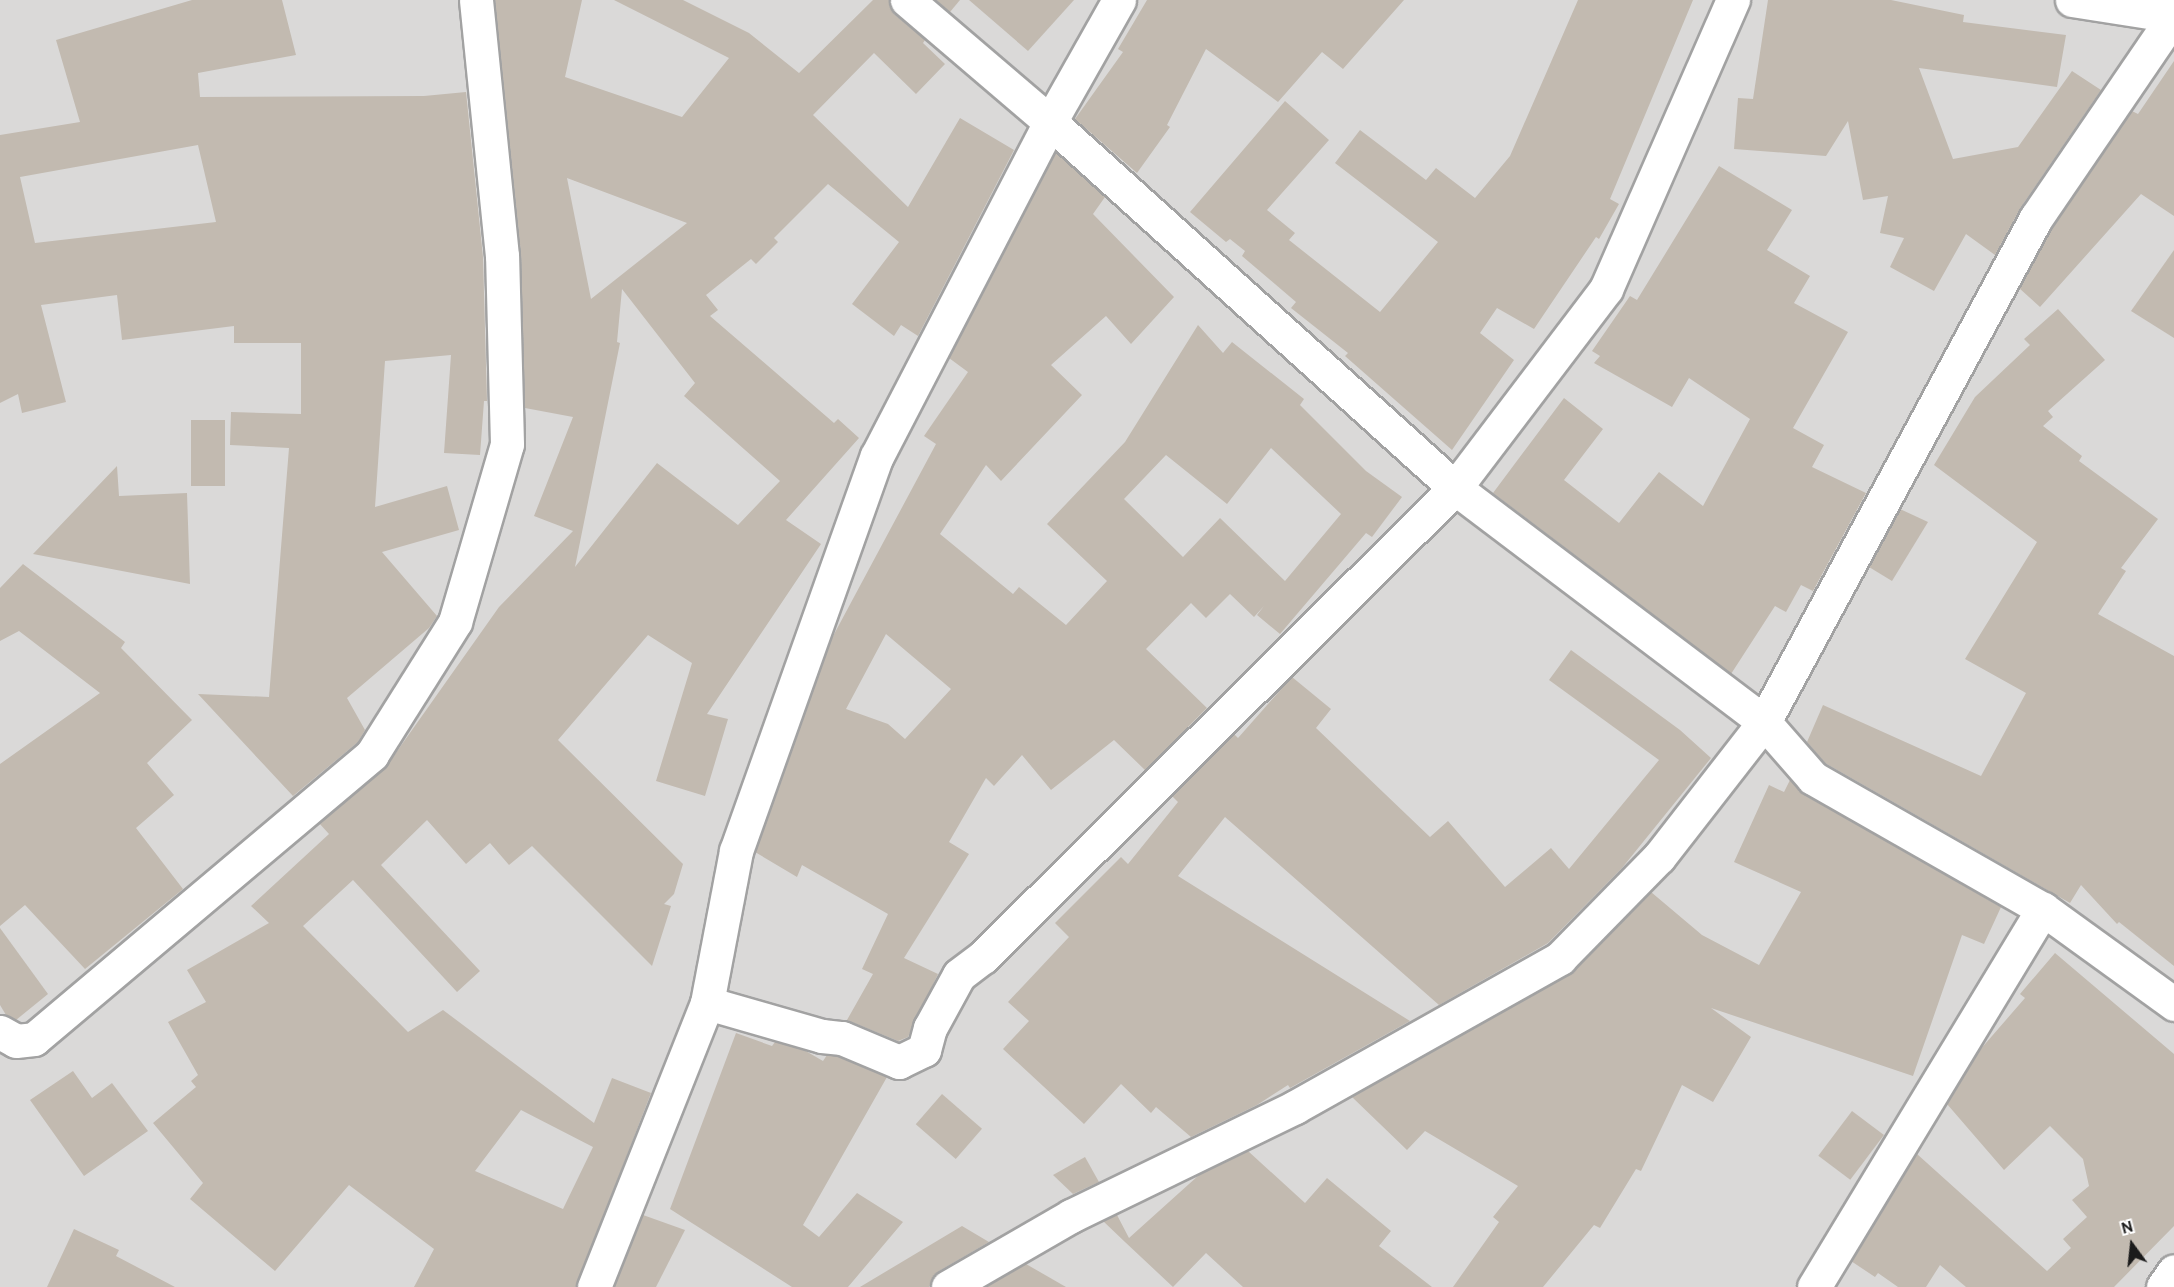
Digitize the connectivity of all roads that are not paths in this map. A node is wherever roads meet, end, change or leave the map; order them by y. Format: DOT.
graph roads {
  1 [pos="476,0"];
  2 [pos="907,0"];
  3 [pos="1119,0"];
  4 [pos="1733,0"];
  5 [pos="2072,0"];
  6 [pos="2174,16"];
  7 [pos="1050,122"];
  8 [pos="1455,488"];
  9 [pos="1764,722"];
  10 [pos="2043,909"];
  11 [pos="707,1003"];
  12 [pos="2174,1005"];
  13 [pos="0,1032"];
  14 [pos="2174,1271"];
  15 [pos="594,1287"];
  16 [pos="948,1287"];
  17 [pos="1814,1287"];
  18 [pos="2163,1287"];
  1 -- 13 [label="street"];
  2 -- 7 [label="street"];
  3 -- 7 [label="street"];
  4 -- 8 [label="street"];
  5 -- 6 [label="street"];
  6 -- 9 [label="street"];
  7 -- 8 [label="street"];
  7 -- 11 [label="street"];
  8 -- 9 [label="street"];
  8 -- 11 [label="street"];
  9 -- 10 [label="street"];
  9 -- 16 [label="street"];
  10 -- 12 [label="street"];
  10 -- 17 [label="street"];
  11 -- 15 [label="street"];
  14 -- 18 [label="street"];
}
